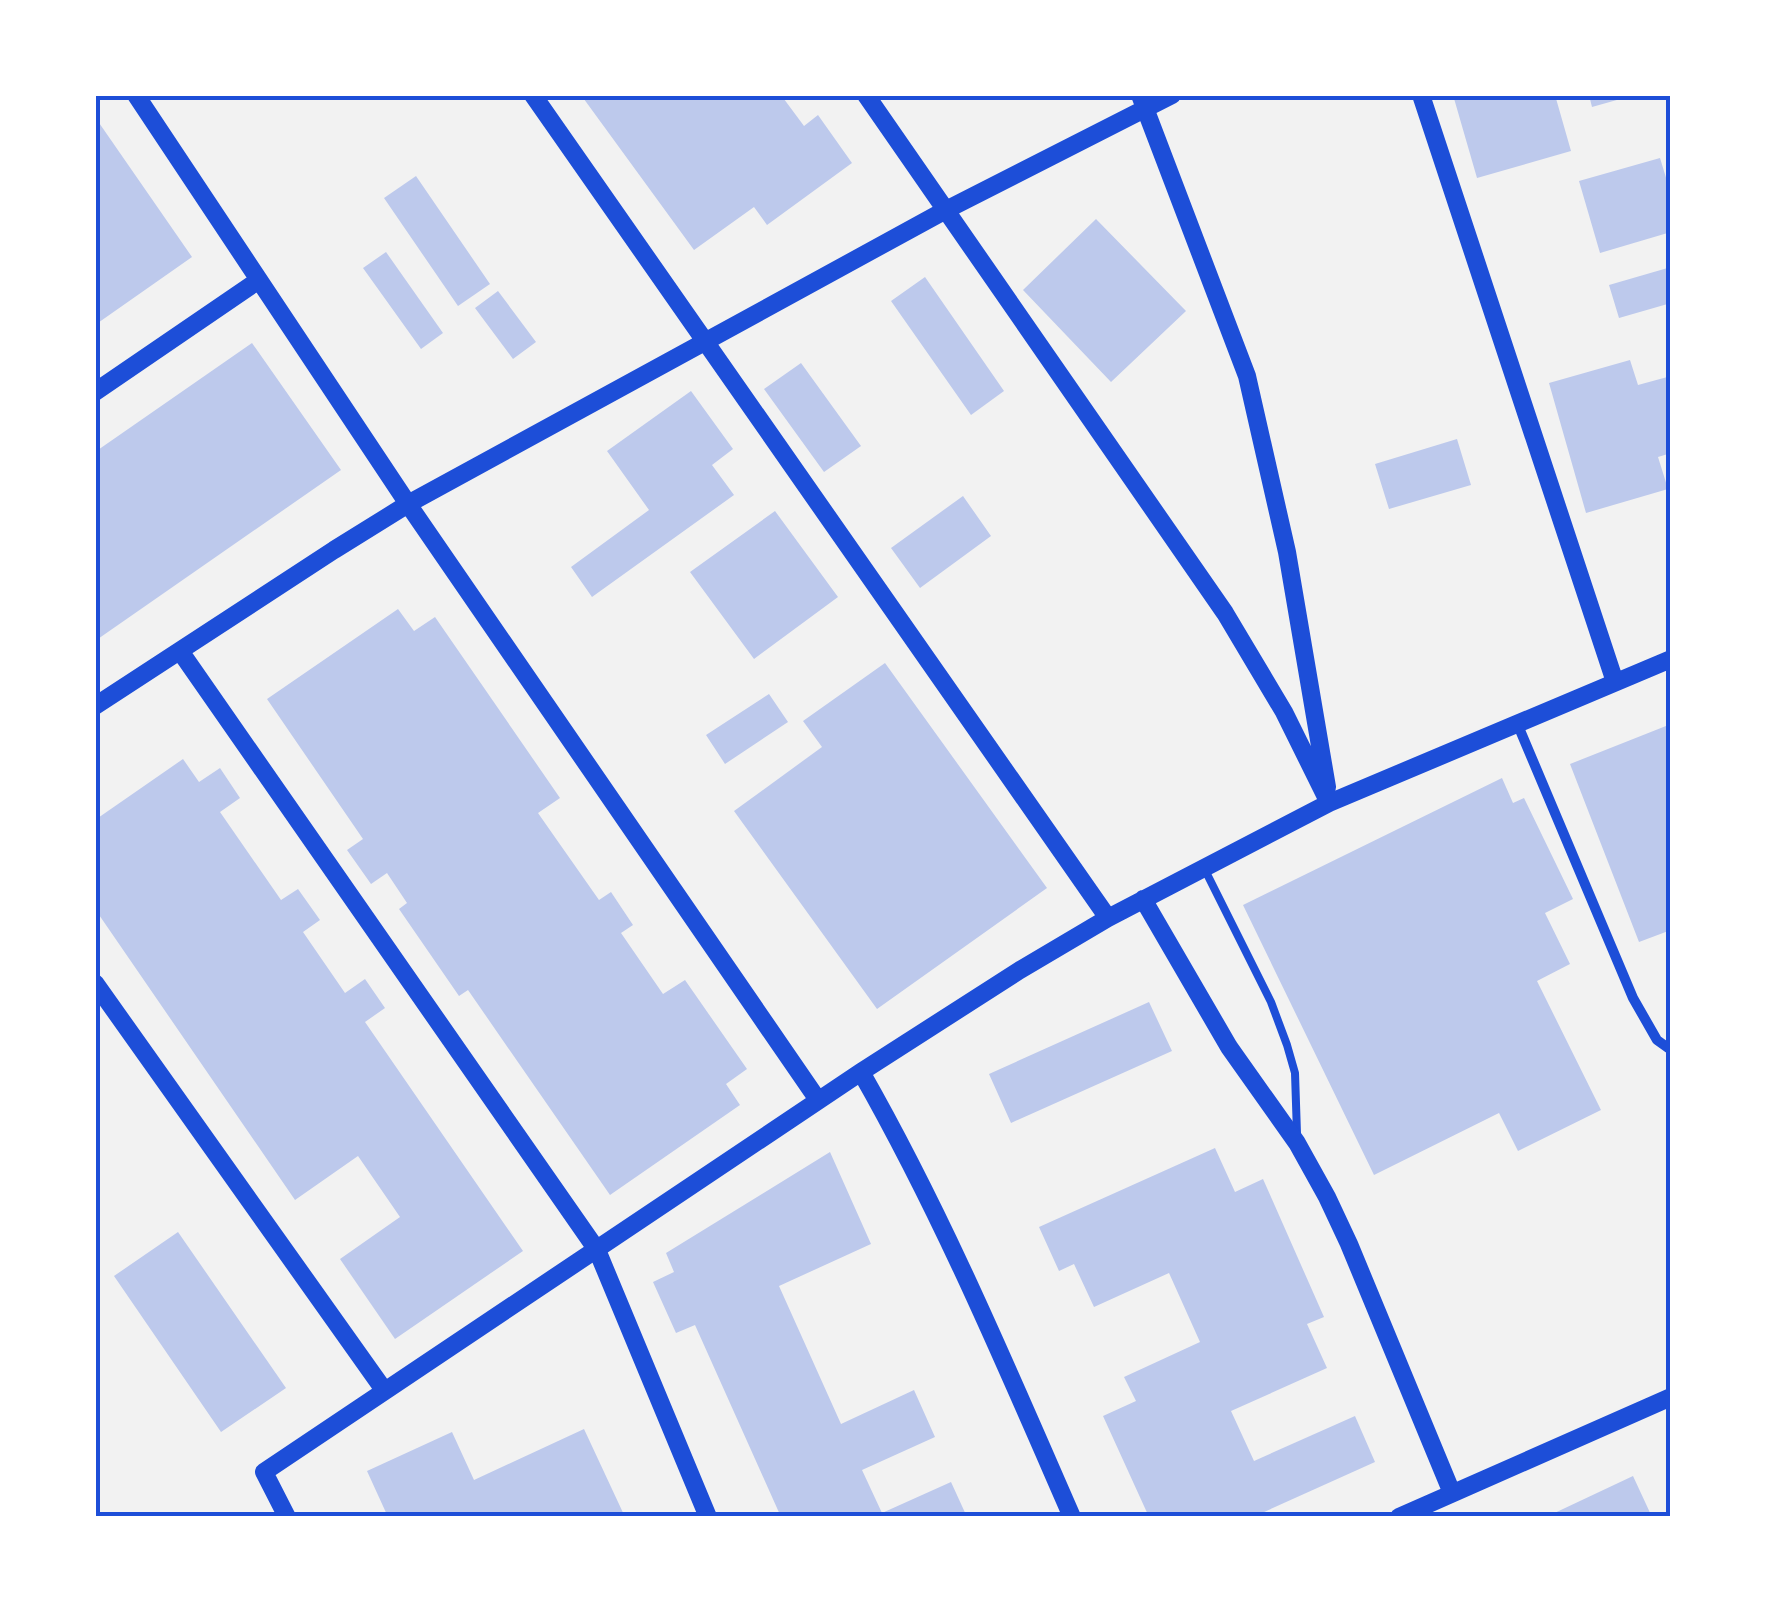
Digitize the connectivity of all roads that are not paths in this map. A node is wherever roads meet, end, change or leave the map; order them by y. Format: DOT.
graph roads {
  1 [pos="136,95"];
  2 [pos="532,95"];
  3 [pos="866,95"];
  4 [pos="1172,95"];
  5 [pos="1421,95"];
  6 [pos="1142,102"];
  7 [pos="944,211"];
  8 [pos="259,280"];
  9 [pos="706,343"];
  10 [pos="95,392"];
  11 [pos="408,504"];
  12 [pos="180,651"];
  13 [pos="1671,659"];
  14 [pos="1615,682"];
  15 [pos="95,706"];
  16 [pos="1517,722"];
  17 [pos="1329,803"];
  18 [pos="1204,868"];
  19 [pos="1143,899"];
  20 [pos="1108,918"];
  21 [pos="95,983"];
  22 [pos="1671,1050"];
  23 [pos="861,1072"];
  24 [pos="818,1100"];
  25 [pos="1297,1143"];
  26 [pos="597,1250"];
  27 [pos="384,1390"];
  28 [pos="1671,1397"];
  29 [pos="1452,1493"];
  30 [pos="287,1517"];
  31 [pos="708,1517"];
  32 [pos="1072,1517"];
  33 [pos="1399,1517"];
  1 -- 8 [label="street"];
  2 -- 9 [label="street"];
  3 -- 7 [label="street"];
  4 -- 6 [label="street"];
  5 -- 14 [label="street"];
  6 -- 7 [label="street"];
  6 -- 17 [label="street"];
  7 -- 9 [label="street"];
  7 -- 17 [label="street"];
  8 -- 10 [label="street"];
  8 -- 11 [label="street"];
  9 -- 11 [label="street"];
  9 -- 20 [label="street"];
  11 -- 12 [label="street"];
  11 -- 24 [label="street"];
  12 -- 15 [label="street"];
  12 -- 26 [label="street"];
  13 -- 14 [label="street"];
  14 -- 16 [label="street"];
  16 -- 17 [label="street"];
  16 -- 22 [label="street"];
  17 -- 18 [label="street"];
  18 -- 19 [label="street"];
  18 -- 25 [label="lane"];
  19 -- 20 [label="street"];
  19 -- 25 [label="street"];
  20 -- 23 [label="street"];
  21 -- 27 [label="street"];
  23 -- 24 [label="street"];
  23 -- 32 [label="street"];
  24 -- 26 [label="street"];
  25 -- 29 [label="street"];
  26 -- 27 [label="street"];
  26 -- 31 [label="street"];
  27 -- 30 [label="street"];
  28 -- 29 [label="street"];
  29 -- 33 [label="street"];
}
